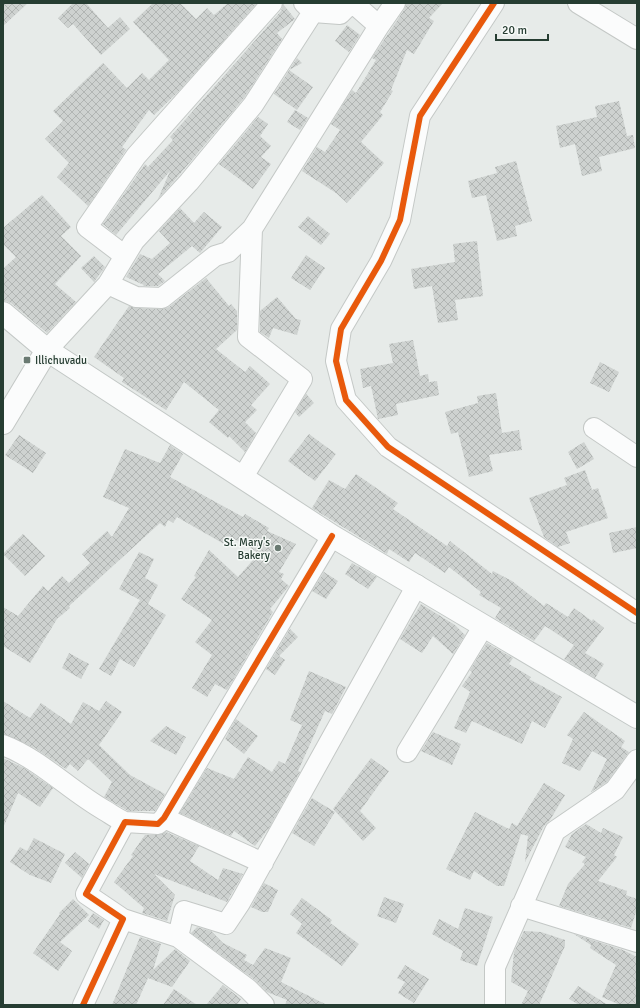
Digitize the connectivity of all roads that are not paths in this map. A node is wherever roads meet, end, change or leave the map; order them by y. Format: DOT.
graph roads {
  1 [pos="272,3"];
  2 [pos="352,3"];
  3 [pos="395,3"];
  4 [pos="494,3"];
  5 [pos="578,3"];
  6 [pos="309,7"];
  7 [pos="379,26"];
  8 [pos="637,38"];
  9 [pos="252,229"];
  10 [pos="125,256"];
  11 [pos="108,284"];
  12 [pos="3,313"];
  13 [pos="46,350"];
  14 [pos="3,423"];
  15 [pos="594,428"];
  16 [pos="637,457"];
  17 [pos="243,477"];
  18 [pos="332,536"];
  19 [pos="417,585"];
  20 [pos="637,613"];
  21 [pos="483,627"];
  22 [pos="635,712"];
  23 [pos="3,745"];
  24 [pos="407,752"];
  25 [pos="637,760"];
  26 [pos="164,818"];
  27 [pos="125,822"];
  28 [pos="263,863"];
  29 [pos="521,906"];
  30 [pos="122,919"];
  31 [pos="178,937"];
  32 [pos="637,942"];
  33 [pos="83,1005"];
  34 [pos="264,1005"];
  35 [pos="496,1005"];
  1 -- 10 [label="street"];
  2 -- 6 [label="street"];
  2 -- 7 [label="street"];
  3 -- 7 [label="street"];
  4 -- 20 [label="street"];
  5 -- 8 [label="street"];
  6 -- 10 [label="street"];
  7 -- 9 [label="street"];
  9 -- 11 [label="street"];
  9 -- 17 [label="street"];
  10 -- 11 [label="street"];
  11 -- 13 [label="street"];
  12 -- 13 [label="main road"];
  13 -- 14 [label="main road"];
  13 -- 17 [label="main road"];
  15 -- 16 [label="street"];
  17 -- 18 [label="main road"];
  18 -- 19 [label="main road"];
  18 -- 26 [label="street"];
  19 -- 21 [label="main road"];
  19 -- 28 [label="street"];
  21 -- 22 [label="main road"];
  21 -- 24 [label="street"];
  23 -- 27 [label="street"];
  25 -- 29 [label="street"];
  26 -- 27 [label="street"];
  26 -- 28 [label="street"];
  27 -- 30 [label="street"];
  28 -- 31 [label="street"];
  29 -- 32 [label="street"];
  29 -- 35 [label="street"];
  30 -- 31 [label="street"];
  30 -- 33 [label="street"];
  31 -- 34 [label="street"];
}
